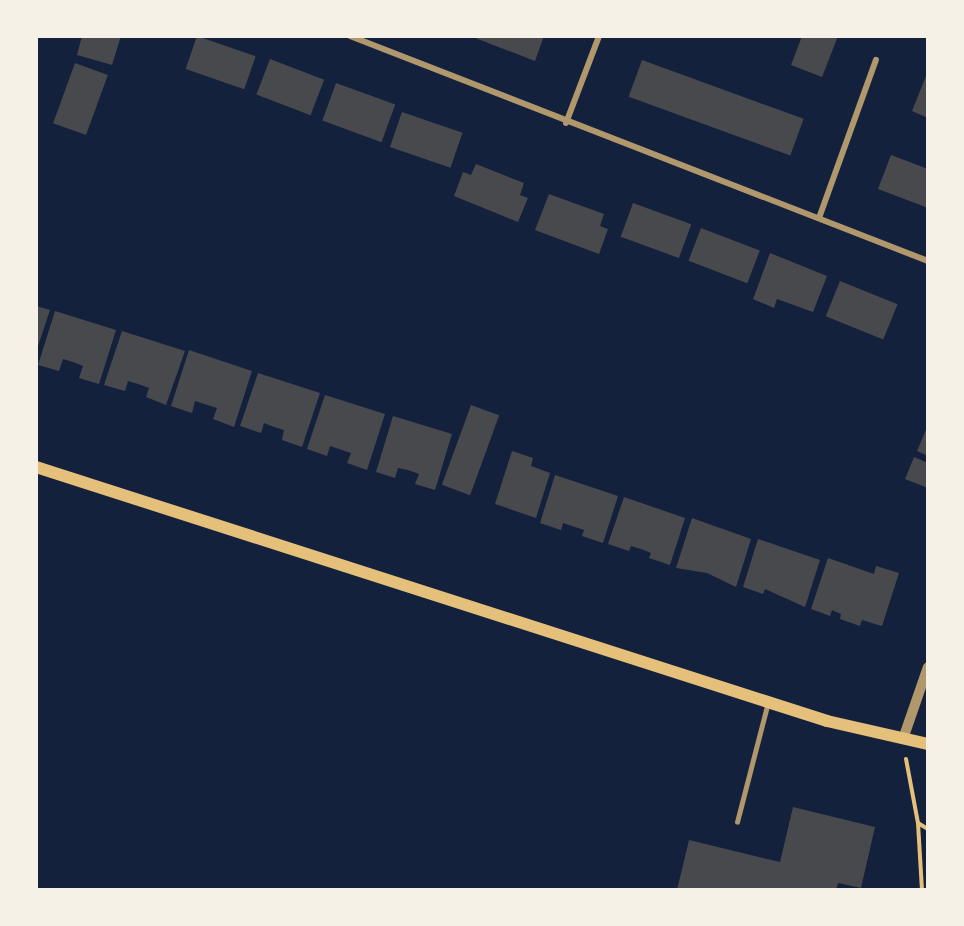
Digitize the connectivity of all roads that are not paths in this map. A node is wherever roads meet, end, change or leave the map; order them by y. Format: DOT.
graph roads {
  1 [pos="350,36"];
  2 [pos="599,36"];
  3 [pos="876,60"];
  4 [pos="566,123"];
  5 [pos="819,218"];
  6 [pos="928,261"];
  7 [pos="36,467"];
  8 [pos="928,668"];
  9 [pos="768,702"];
  10 [pos="903,739"];
  11 [pos="928,744"];
  12 [pos="737,822"];
  1 -- 4 [label="street"];
  2 -- 4 [label="street"];
  3 -- 5 [label="street"];
  4 -- 5 [label="street"];
  5 -- 6 [label="street"];
  7 -- 9 [label="main road"];
  8 -- 10 [label="street"];
  9 -- 10 [label="main road"];
  9 -- 12 [label="lane"];
  10 -- 11 [label="main road"];
}
